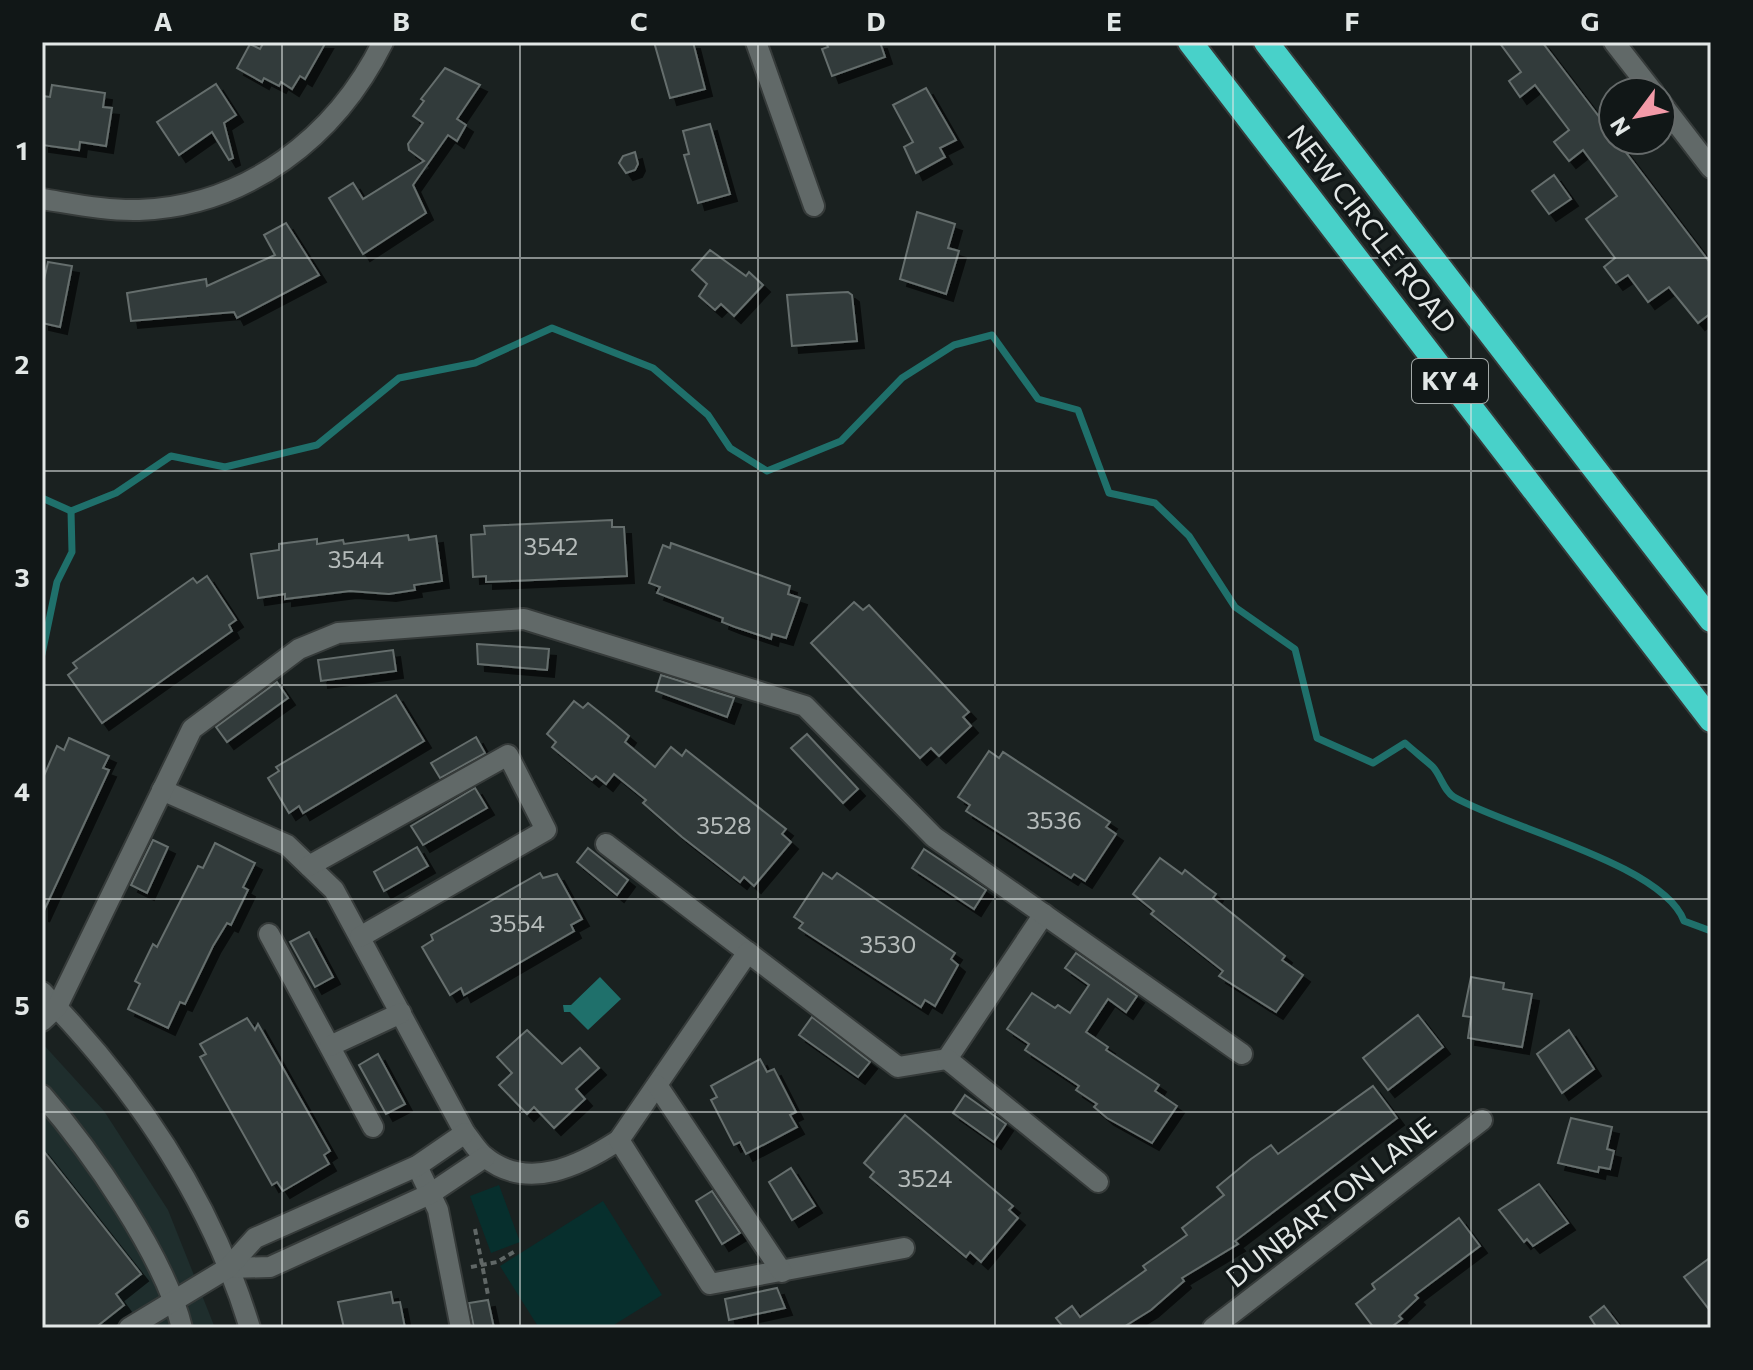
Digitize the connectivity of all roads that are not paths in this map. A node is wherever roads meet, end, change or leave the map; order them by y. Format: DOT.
graph roads {
  1 [pos="383,42"];
  2 [pos="756,42"];
  3 [pos="1190,42"];
  4 [pos="1266,42"];
  5 [pos="1614,42"];
  6 [pos="1641,76"];
  7 [pos="1677,124"];
  8 [pos="1711,168"];
  9 [pos="42,199"];
  10 [pos="814,206"];
  11 [pos="1711,620"];
  12 [pos="1711,720"];
  13 [pos="162,790"];
  14 [pos="606,844"];
  15 [pos="309,866"];
  16 [pos="1044,914"];
  17 [pos="269,934"];
  18 [pos="360,937"];
  19 [pos="748,952"];
  20 [pos="47,1006"];
  21 [pos="401,1013"];
  22 [pos="330,1046"];
  23 [pos="1242,1054"];
  24 [pos="947,1059"];
  25 [pos="657,1085"];
  26 [pos="42,1095"];
  27 [pos="1482,1120"];
  28 [pos="373,1127"];
  29 [pos="465,1133"];
  30 [pos="619,1140"];
  31 [pos="485,1157"];
  32 [pos="417,1166"];
  33 [pos="1098,1182"];
  34 [pos="430,1194"];
  35 [pos="904,1248"];
  36 [pos="228,1268"];
  37 [pos="782,1272"];
  38 [pos="176,1300"];
  39 [pos="129,1328"];
  40 [pos="182,1328"];
  41 [pos="250,1328"];
  42 [pos="461,1328"];
  43 [pos="1213,1328"];
  1 -- 9 [label="street"];
  2 -- 10 [label="street"];
  3 -- 12 [label="highway, NEW CIRCLE ROAD / KY 4"];
  4 -- 11 [label="highway, NEW CIRCLE ROAD / KY 4"];
  5 -- 6 [label="street"];
  7 -- 8 [label="street"];
  13 -- 15 [label="street"];
  13 -- 16 [label="street"];
  13 -- 20 [label="street"];
  14 -- 19 [label="street"];
  15 -- 18 [label="street"];
  15 -- 18 [label="street"];
  16 -- 23 [label="street"];
  16 -- 24 [label="street"];
  17 -- 22 [label="street"];
  18 -- 21 [label="street"];
  19 -- 24 [label="street"];
  19 -- 25 [label="street"];
  20 -- 36 [label="street"];
  21 -- 22 [label="street"];
  21 -- 29 [label="street"];
  22 -- 28 [label="street"];
  24 -- 33 [label="street"];
  25 -- 30 [label="street"];
  25 -- 37 [label="street"];
  26 -- 38 [label="street"];
  27 -- 43 [label="street, DUNBARTON LANE"];
  29 -- 31 [label="street"];
  29 -- 32 [label="street"];
  30 -- 31 [label="street"];
  30 -- 37 [label="street"];
  31 -- 34 [label="street"];
  32 -- 34 [label="street"];
  32 -- 36 [label="street"];
  34 -- 36 [label="street"];
  34 -- 42 [label="street"];
  35 -- 37 [label="street"];
  36 -- 38 [label="street"];
  36 -- 41 [label="street"];
  38 -- 39 [label="street"];
  38 -- 40 [label="street"];
}
